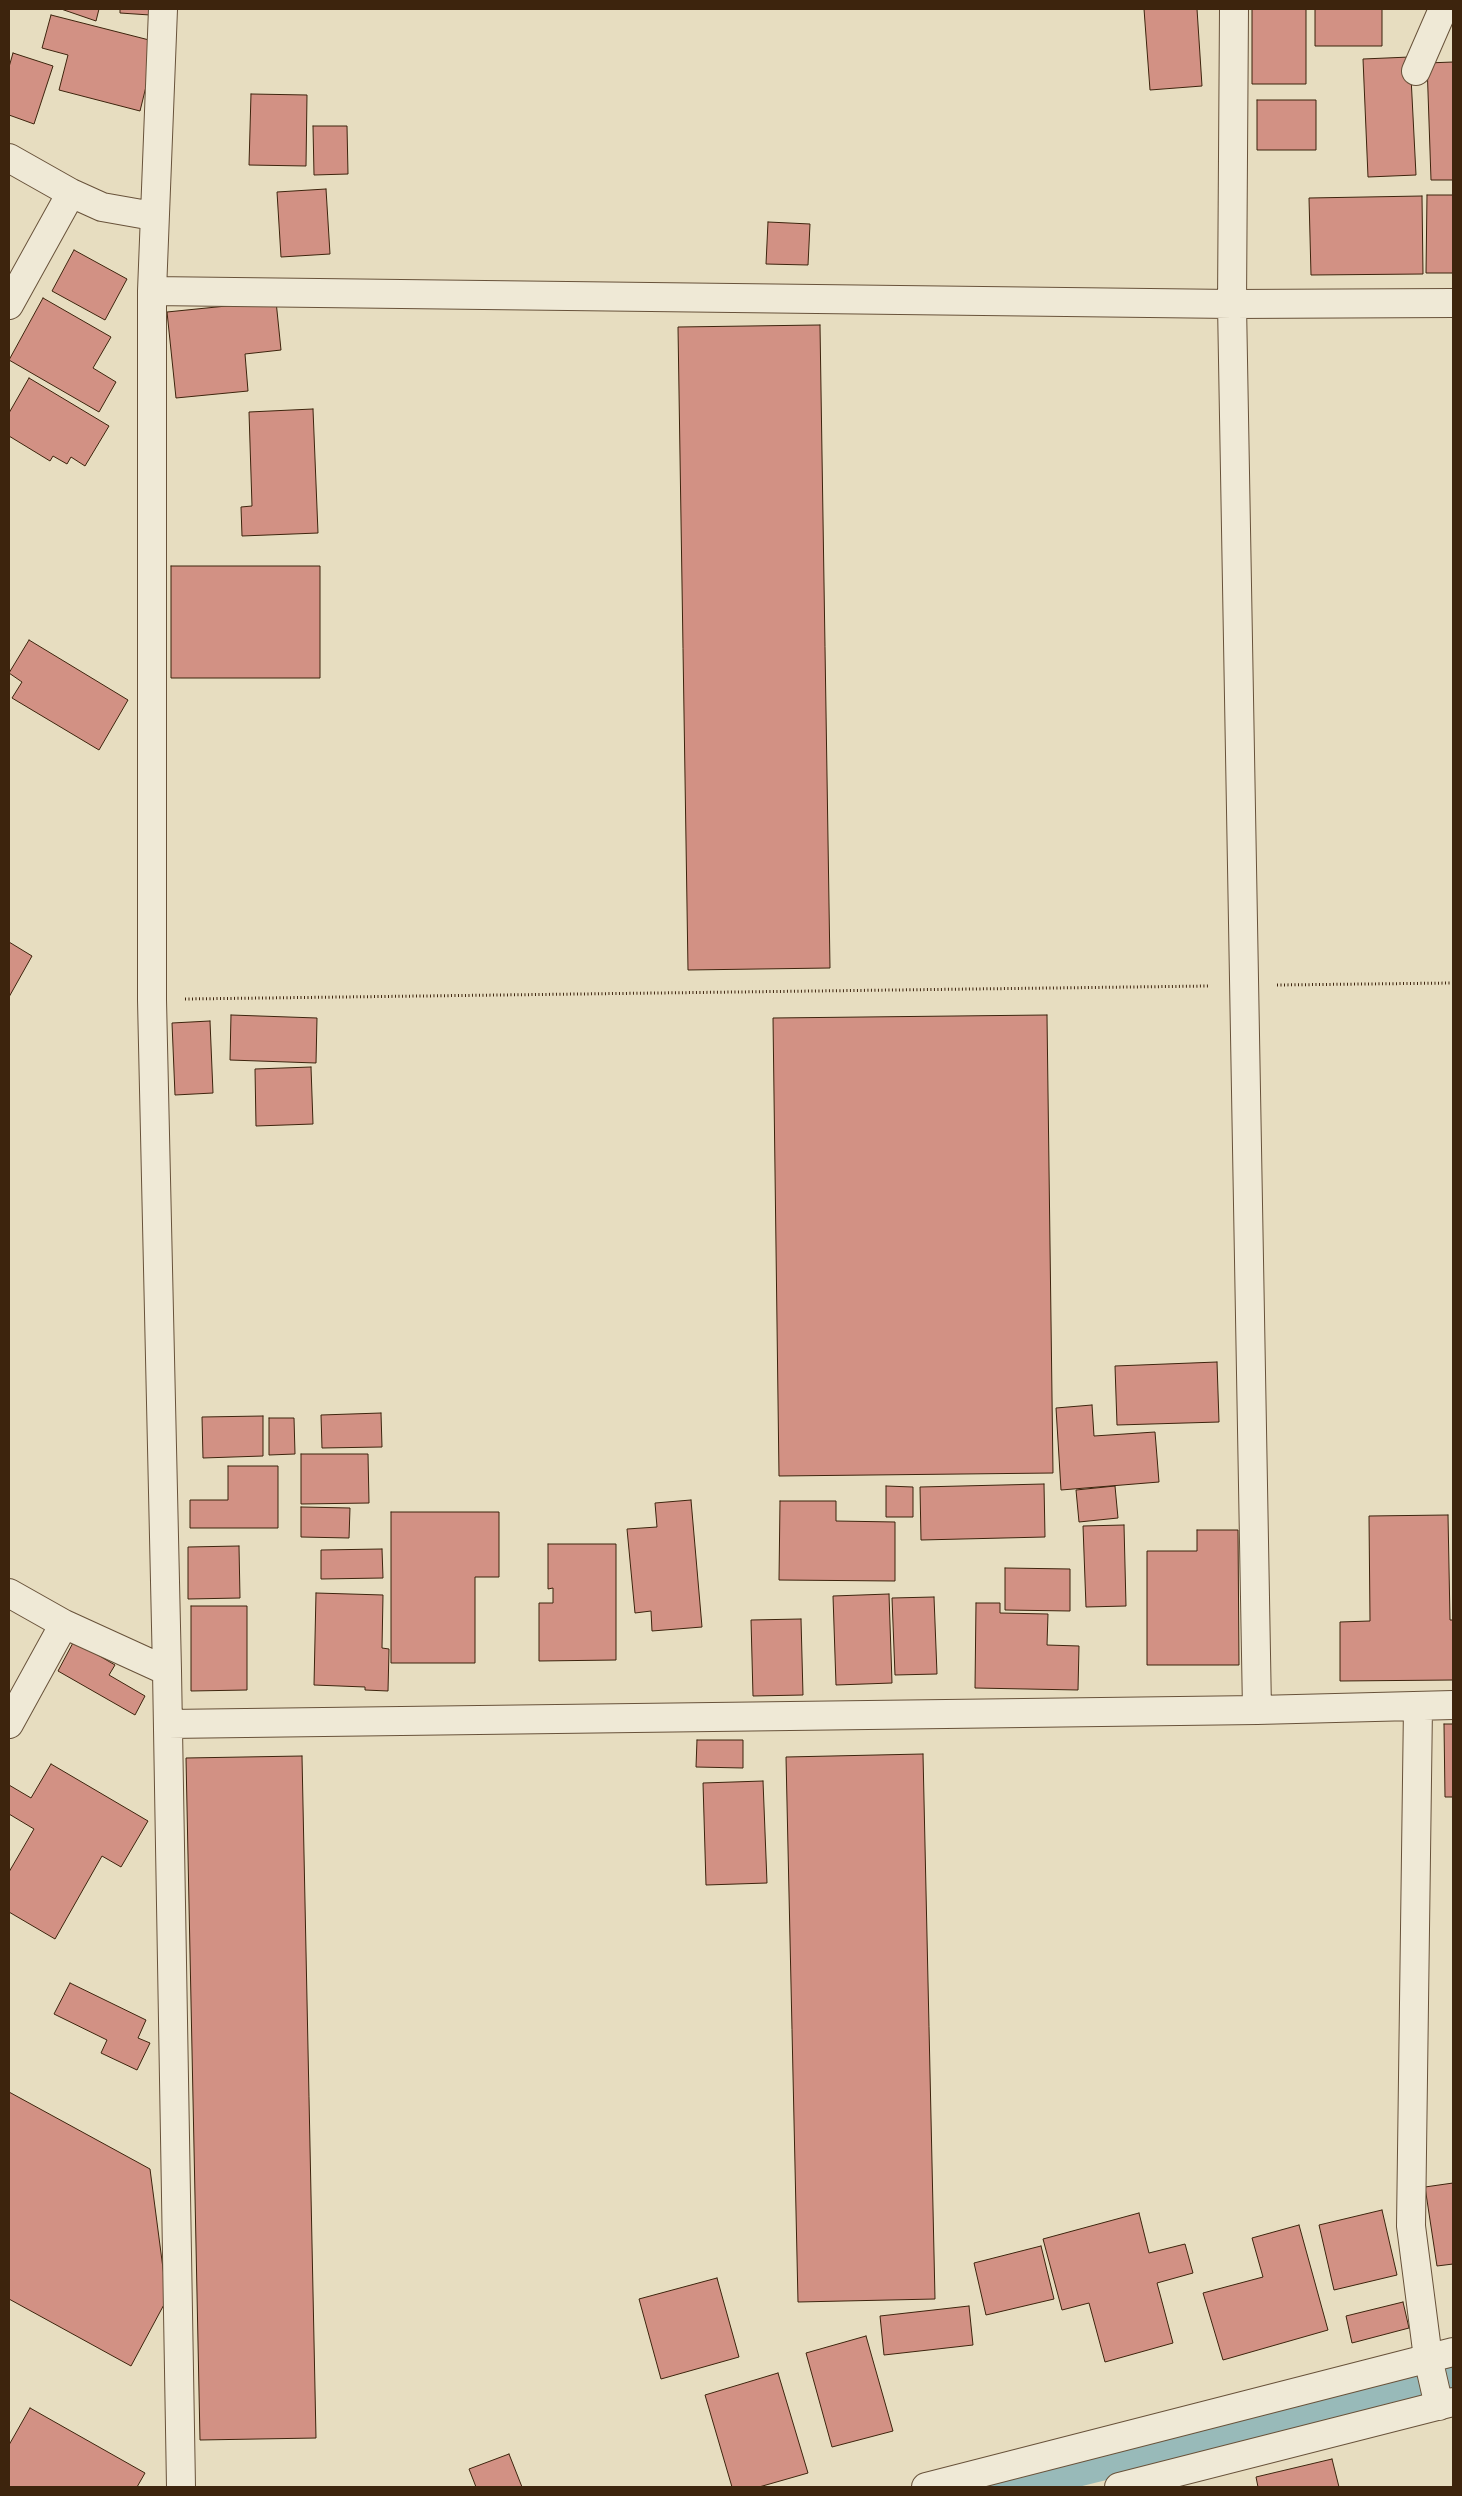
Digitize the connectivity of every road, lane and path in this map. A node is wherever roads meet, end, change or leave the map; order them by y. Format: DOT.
graph roads {
  1 [pos="164,9"];
  2 [pos="1234,9"];
  3 [pos="1443,9"];
  4 [pos="1416,72"];
  5 [pos="9,158"];
  6 [pos="71,193"];
  7 [pos="154,216"];
  8 [pos="152,291"];
  9 [pos="1453,303"];
  10 [pos="1232,304"];
  11 [pos="9,305"];
  12 [pos="1453,983"];
  13 [pos="1243,985"];
  14 [pos="152,1000"];
  15 [pos="9,1593"];
  16 [pos="64,1624"];
  17 [pos="167,1671"];
  18 [pos="1453,1705"];
  19 [pos="1418,1706"];
  20 [pos="1257,1710"];
  21 [pos="9,1724"];
  22 [pos="168,1724"];
  23 [pos="1437,2358"];
  24 [pos="1443,2401"];
  25 [pos="181,2487"];
  26 [pos="926,2487"];
  27 [pos="1119,2487"];
  1 -- 7 [label="street"];
  2 -- 10 [label="street"];
  3 -- 4 [label="street"];
  5 -- 6 [label="street"];
  6 -- 7 [label="street"];
  6 -- 11 [label="street"];
  7 -- 8 [label="street"];
  8 -- 10 [label="street"];
  8 -- 14 [label="street"];
  9 -- 10 [label="street"];
  10 -- 13 [label="street"];
  12 -- 13 [label="path"];
  13 -- 14 [label="path"];
  13 -- 20 [label="street"];
  14 -- 17 [label="street"];
  15 -- 16 [label="street"];
  16 -- 17 [label="street"];
  16 -- 21 [label="street"];
  17 -- 22 [label="street"];
  18 -- 19 [label="street"];
  19 -- 20 [label="street"];
  19 -- 23 [label="street"];
  20 -- 22 [label="street"];
  22 -- 25 [label="street"];
  23 -- 24 [label="street"];
  23 -- 26 [label="street"];
  24 -- 27 [label="street"];
}
